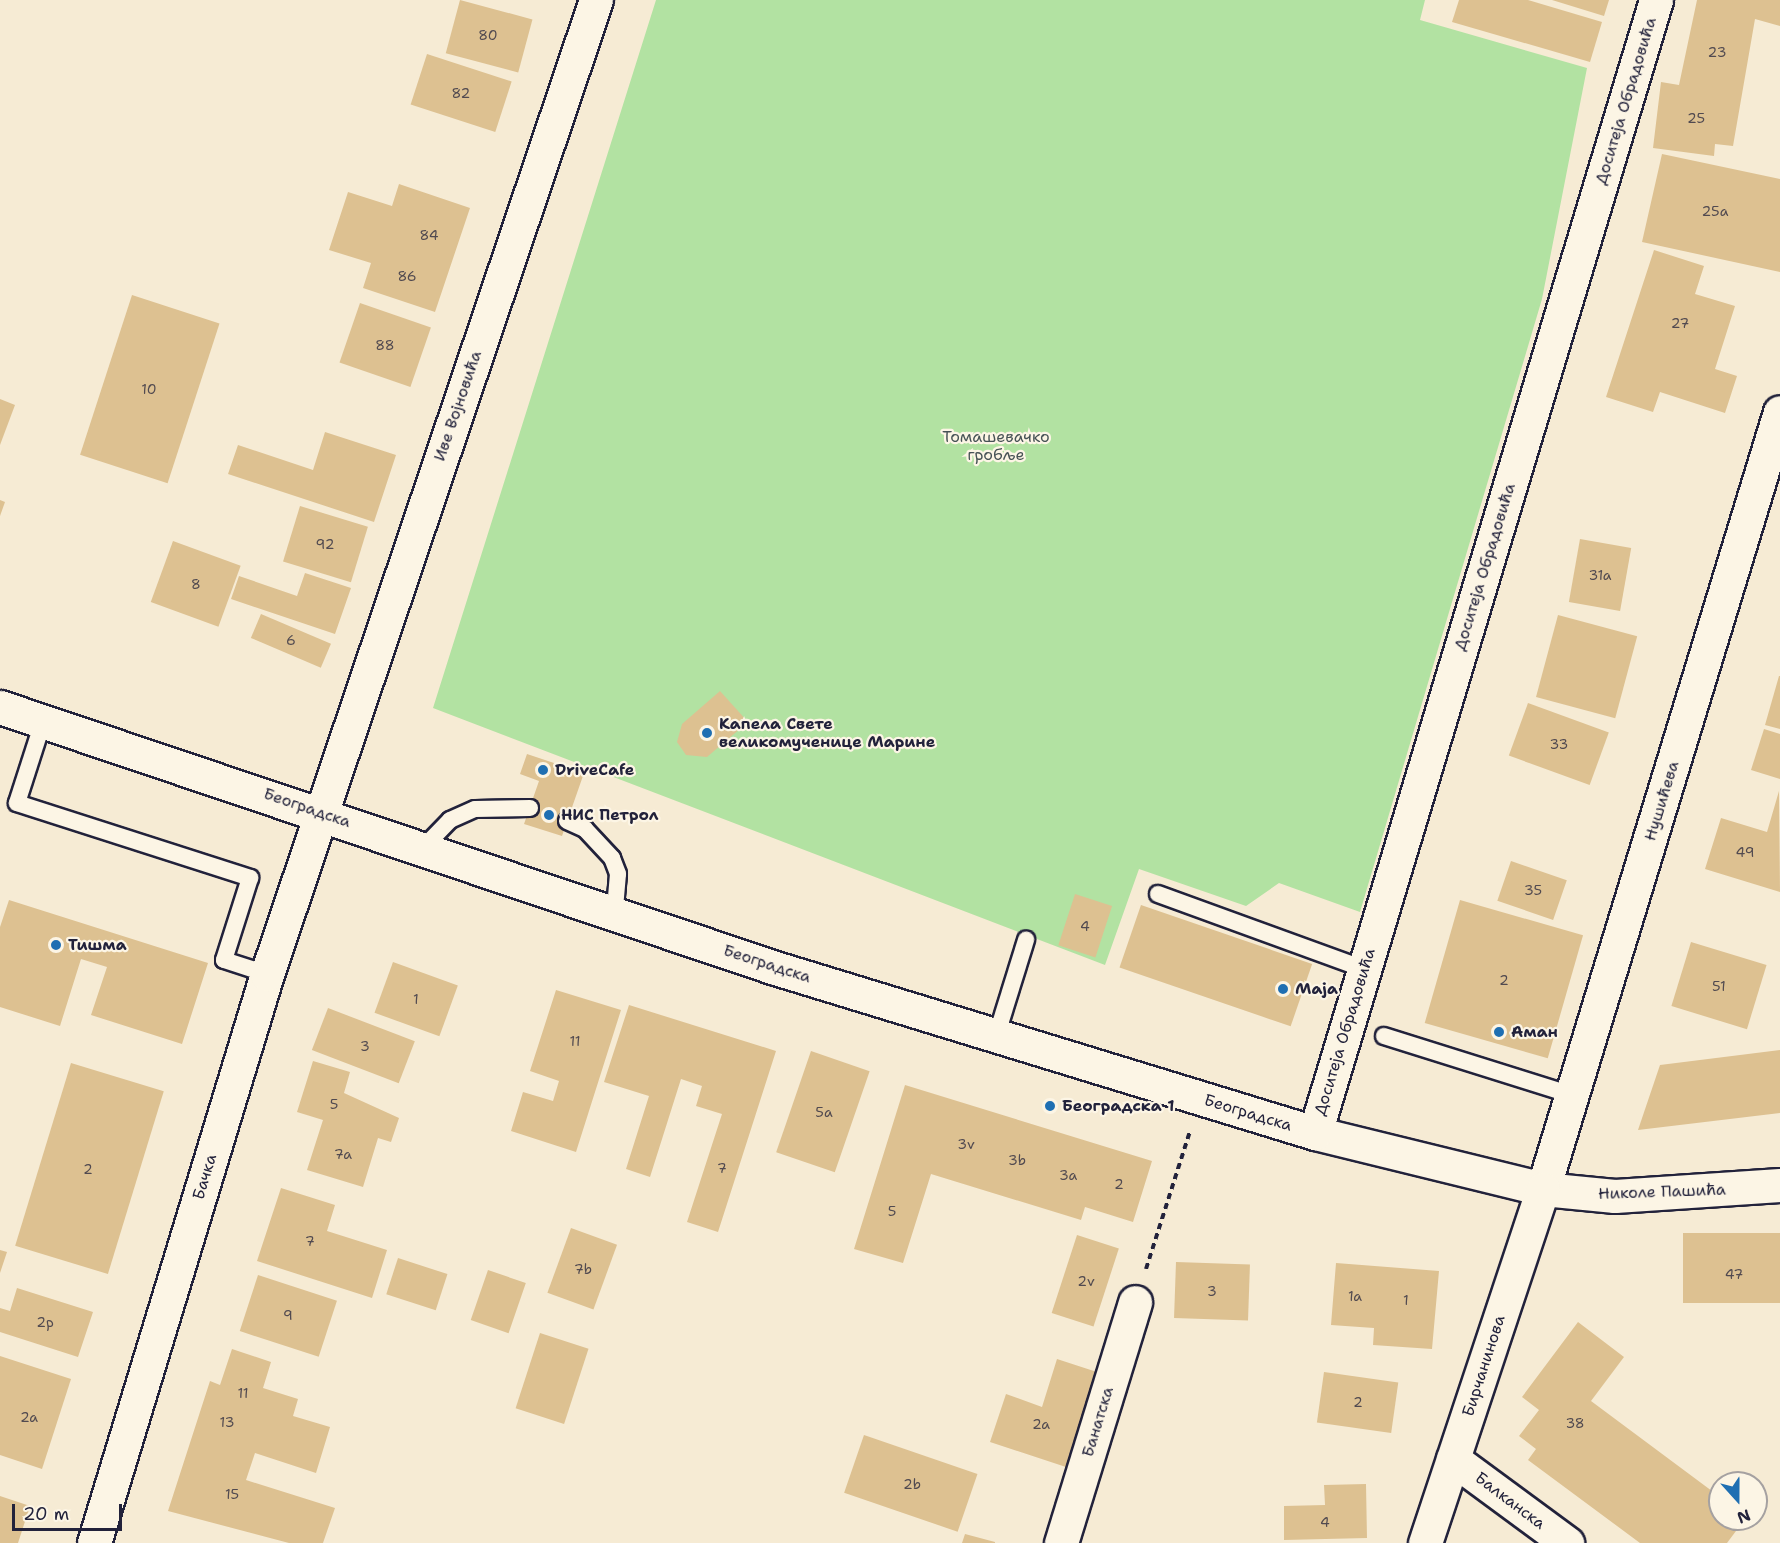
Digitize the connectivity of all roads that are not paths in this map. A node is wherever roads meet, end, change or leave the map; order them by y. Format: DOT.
graph roads {
  1 [pos="596,0"];
  2 [pos="1656,0"];
  3 [pos="1780,412"];
  4 [pos="0,707"];
  5 [pos="43,722"];
  6 [pos="530,808"];
  7 [pos="321,813"];
  8 [pos="567,821"];
  9 [pos="423,848"];
  10 [pos="1158,894"];
  11 [pos="615,912"];
  12 [pos="1026,940"];
  13 [pos="1364,969"];
  14 [pos="267,974"];
  15 [pos="1384,1036"];
  16 [pos="996,1037"];
  17 [pos="1572,1095"];
  18 [pos="1315,1133"];
  19 [pos="1780,1185"];
  20 [pos="1543,1190"];
  21 [pos="1135,1302"];
  22 [pos="1454,1459"];
  23 [pos="94,1543"];
  24 [pos="1061,1543"];
  25 [pos="1425,1543"];
  26 [pos="1567,1543"];
  1 -- 7 [label="street, Иве Војновића"];
  2 -- 13 [label="street, Доситеја Обрадовића"];
  3 -- 17 [label="street, Нушићева"];
  4 -- 5 [label="street, Београдска"];
  5 -- 7 [label="street, Београдска"];
  5 -- 14 [label="lane"];
  6 -- 9 [label="lane"];
  7 -- 9 [label="street, Београдска"];
  7 -- 14 [label="street, Бачка"];
  8 -- 11 [label="lane"];
  9 -- 11 [label="street, Београдска"];
  10 -- 13 [label="lane"];
  11 -- 16 [label="street, Београдска"];
  12 -- 16 [label="lane"];
  13 -- 18 [label="street, Доситеја Обрадовића"];
  14 -- 23 [label="street, Бачка"];
  15 -- 17 [label="lane"];
  16 -- 18 [label="street, Београдска"];
  17 -- 20 [label="street, Нушићева"];
  18 -- 20 [label="street, Београдска"];
  19 -- 20 [label="street, Николе Пашића"];
  20 -- 22 [label="street, Бирчанинова"];
  21 -- 24 [label="street, Банатска"];
  22 -- 25 [label="street, Бирчанинова"];
  22 -- 26 [label="street, Балканска"];
}
